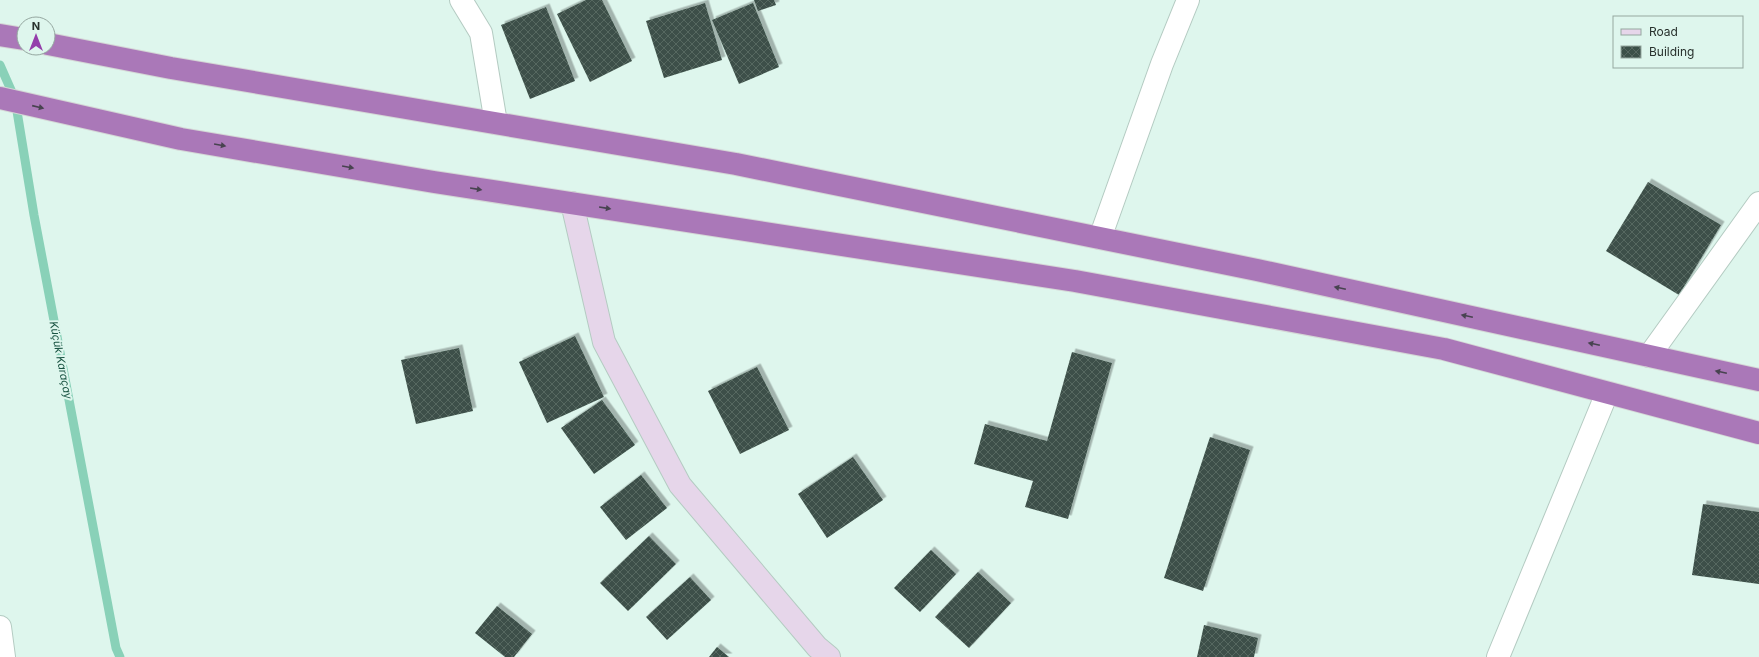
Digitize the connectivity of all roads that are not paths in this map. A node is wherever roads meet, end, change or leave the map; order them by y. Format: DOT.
graph roads {
  1 [pos="461,0"];
  2 [pos="1188,0"];
  3 [pos="0,34"];
  4 [pos="16,37"];
  5 [pos="56,46"];
  6 [pos="0,98"];
  7 [pos="496,123"];
  8 [pos="572,203"];
  9 [pos="1759,203"];
  10 [pos="1100,238"];
  11 [pos="1649,356"];
  12 [pos="1759,380"];
  13 [pos="1607,393"];
  14 [pos="1759,432"];
  15 [pos="0,627"];
  16 [pos="4,657"];
  17 [pos="829,657"];
  18 [pos="1498,657"];
  1 -- 7 [label="street"];
  2 -- 10 [label="street"];
  3 -- 4 [label="highway"];
  5 -- 7 [label="highway"];
  6 -- 8 [label="highway, one-way"];
  7 -- 10 [label="highway"];
  8 -- 13 [label="highway, one-way"];
  8 -- 17 [label="street"];
  9 -- 11 [label="street"];
  11 -- 10 [label="highway, one-way"];
  12 -- 11 [label="highway, one-way"];
  13 -- 14 [label="highway"];
  13 -- 18 [label="street"];
  15 -- 16 [label="street"];
}
